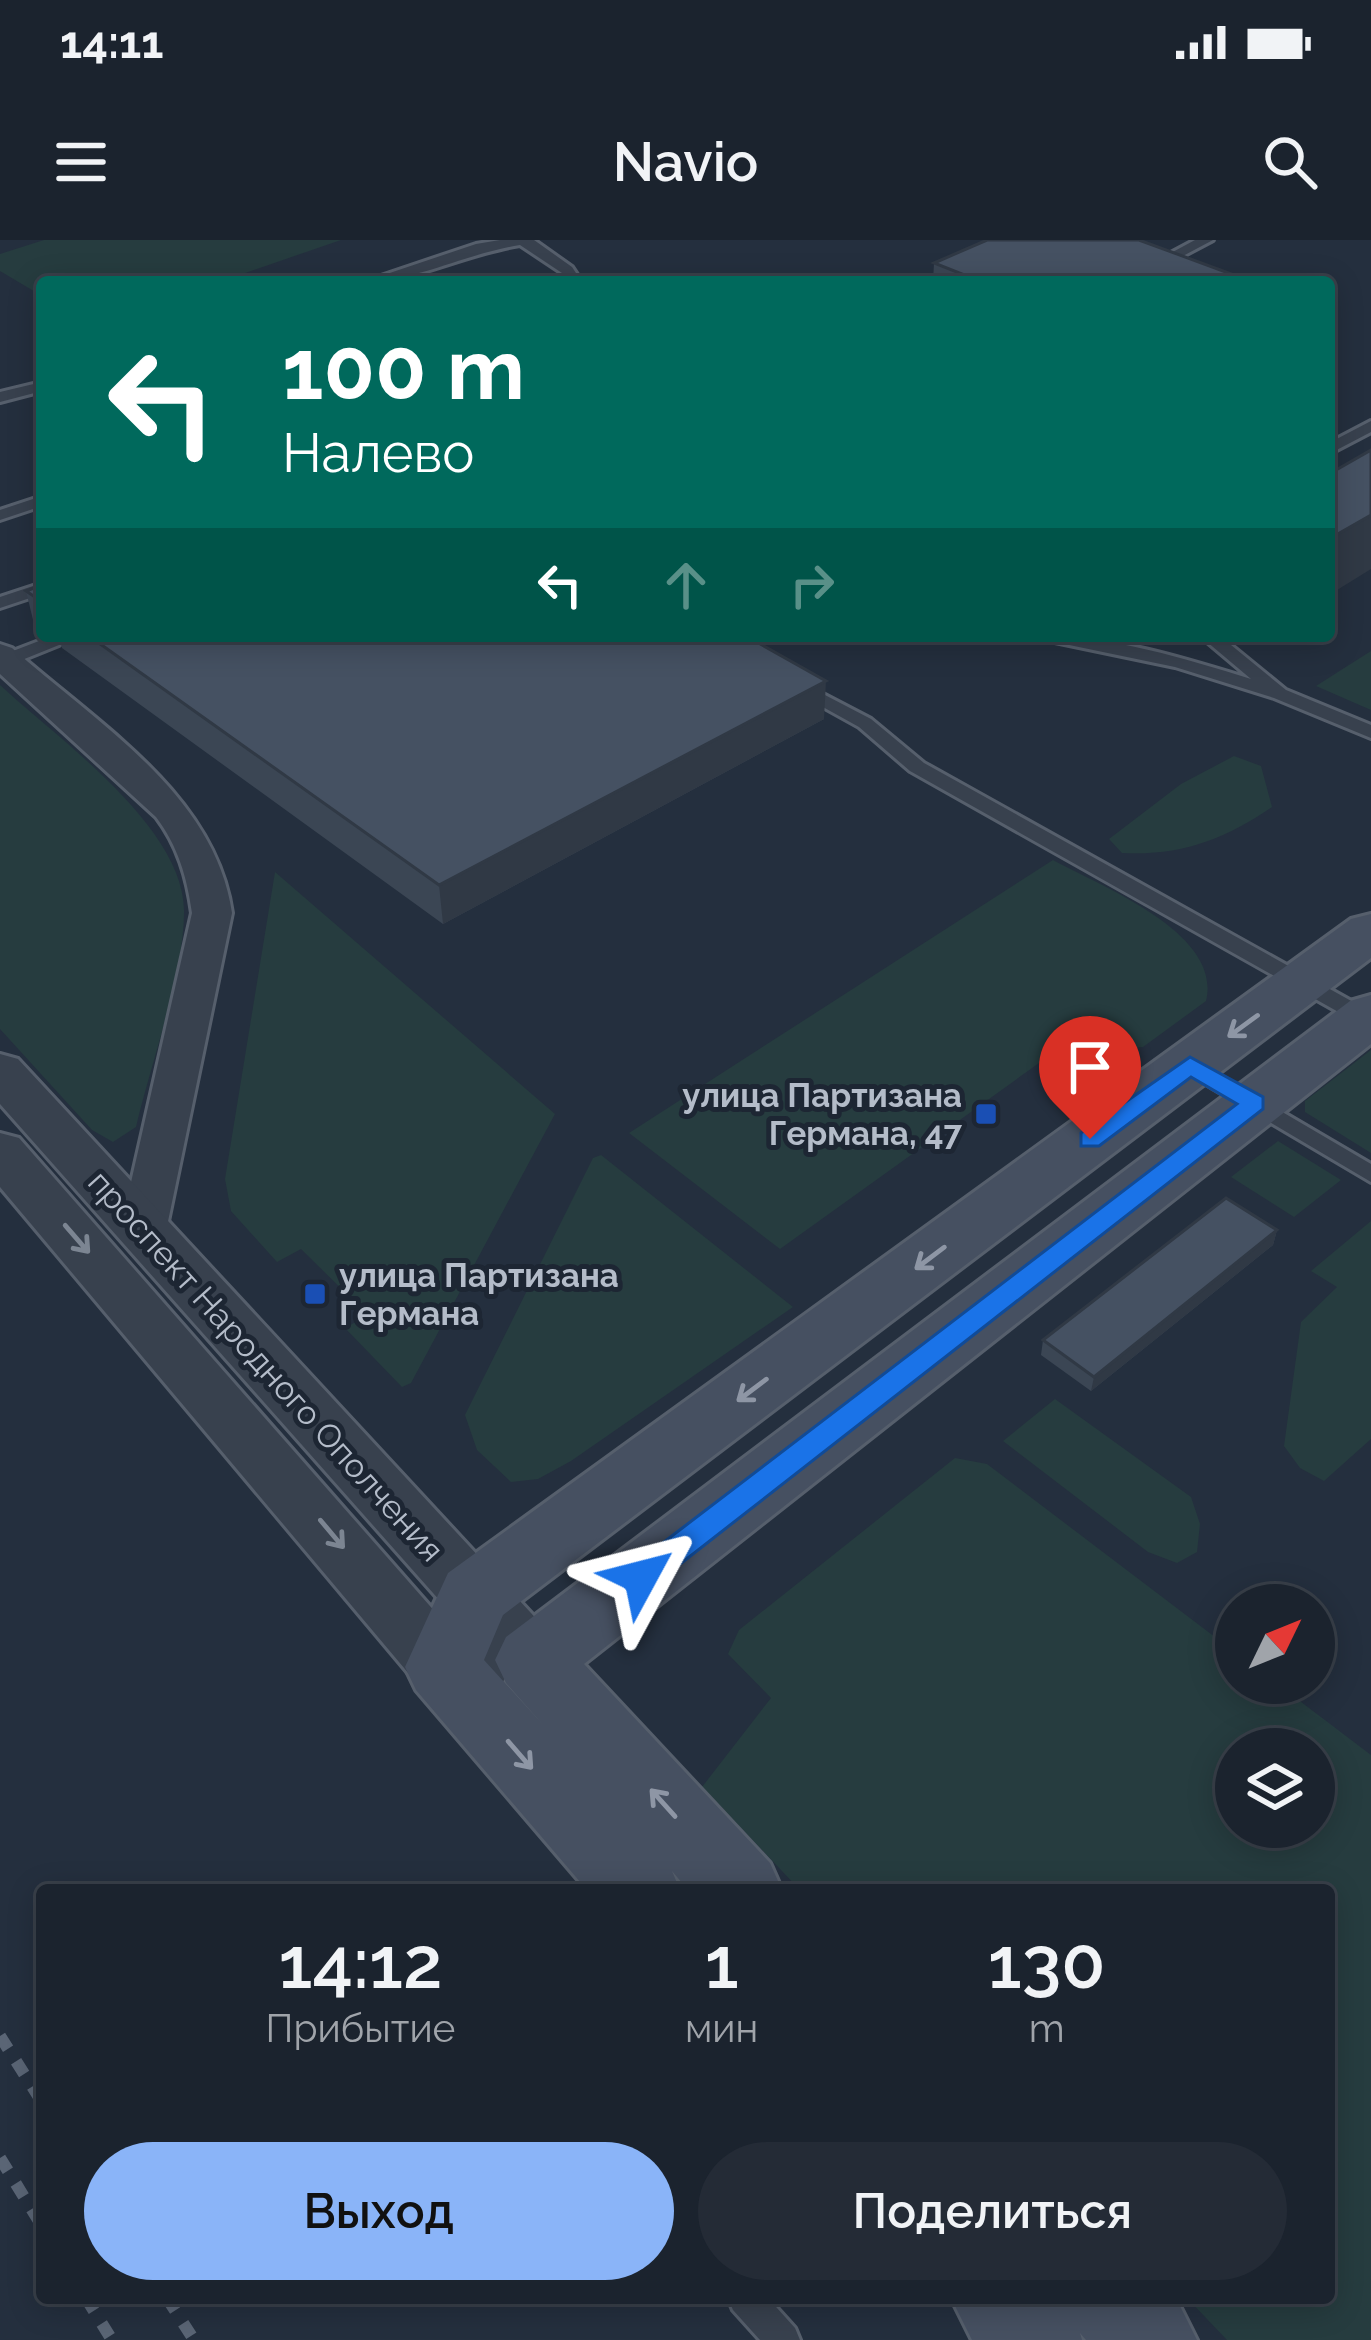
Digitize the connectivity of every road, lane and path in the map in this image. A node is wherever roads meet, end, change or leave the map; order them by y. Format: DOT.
graph roads {
  1 [pos="1206,240"];
  2 [pos="525,241"];
  3 [pos="1176,254"];
  4 [pos="389,276"];
  5 [pos="571,276"];
  6 [pos="36,388"];
  7 [pos="0,397"];
  8 [pos="1371,426"];
  9 [pos="1335,446"];
  10 [pos="36,503"];
  11 [pos="0,515"];
  12 [pos="36,590"];
  13 [pos="0,604"];
  14 [pos="36,641"];
  15 [pos="1106,642"];
  16 [pos="1216,642"];
  17 [pos="2,655"];
  18 [pos="787,680"];
  19 [pos="1280,694"];
  20 [pos="1371,732"];
  21 [pos="1371,931"];
  22 [pos="1302,982"];
  23 [pos="1369,1016"];
  24 [pos="1190,1065"];
  25 [pos="0,1071"];
  26 [pos="1255,1103"];
  27 [pos="0,1151"];
  28 [pos="1371,1174"];
  29 [pos="143,1231"];
  30 [pos="474,1595"];
  31 [pos="533,1660"];
  32 [pos="443,1667"];
  33 [pos="634,1884"];
  34 [pos="736,1884"];
  35 [pos="751,2304"];
  36 [pos="1003,2304"];
  37 [pos="1117,2304"];
  38 [pos="783,2340"];
  39 [pos="1035,2340"];
  40 [pos="1150,2340"];
  1 -- 3 [label="lane"];
  2 -- 4 [label="lane"];
  2 -- 5 [label="lane"];
  6 -- 7 [label="lane"];
  8 -- 9 [label="lane"];
  10 -- 11 [label="lane"];
  12 -- 13 [label="lane"];
  14 -- 17 [label="lane"];
  15 -- 19 [label="lane"];
  16 -- 19 [label="lane"];
  17 -- 29 [label="street"];
  18 -- 22 [label="lane"];
  19 -- 20 [label="lane"];
  21 -- 22 [label="main road"];
  22 -- 23 [label="lane"];
  22 -- 24 [label="main road, one-way"];
  23 -- 26 [label="main road"];
  24 -- 26 [label="lane"];
  24 -- 30 [label="main road, one-way"];
  25 -- 29 [label="street, проспект Народного Ополчения"];
  26 -- 28 [label="lane"];
  26 -- 31 [label="main road"];
  27 -- 32 [label="street, проспект Народного Ополчения, one-way"];
  29 -- 30 [label="street, проспект Народного Ополчения"];
  30 -- 31 [label="street, проспект Народного Ополчения"];
  30 -- 32 [label="main road"];
  31 -- 32 [label="street"];
  34 -- 31 [label="main road, проспект Народного Ополчения, one-way"];
  32 -- 33 [label="main road, проспект Народного Ополчения, one-way"];
  35 -- 38 [label="lane"];
  36 -- 39 [label="main road"];
  37 -- 40 [label="main road"];
}
